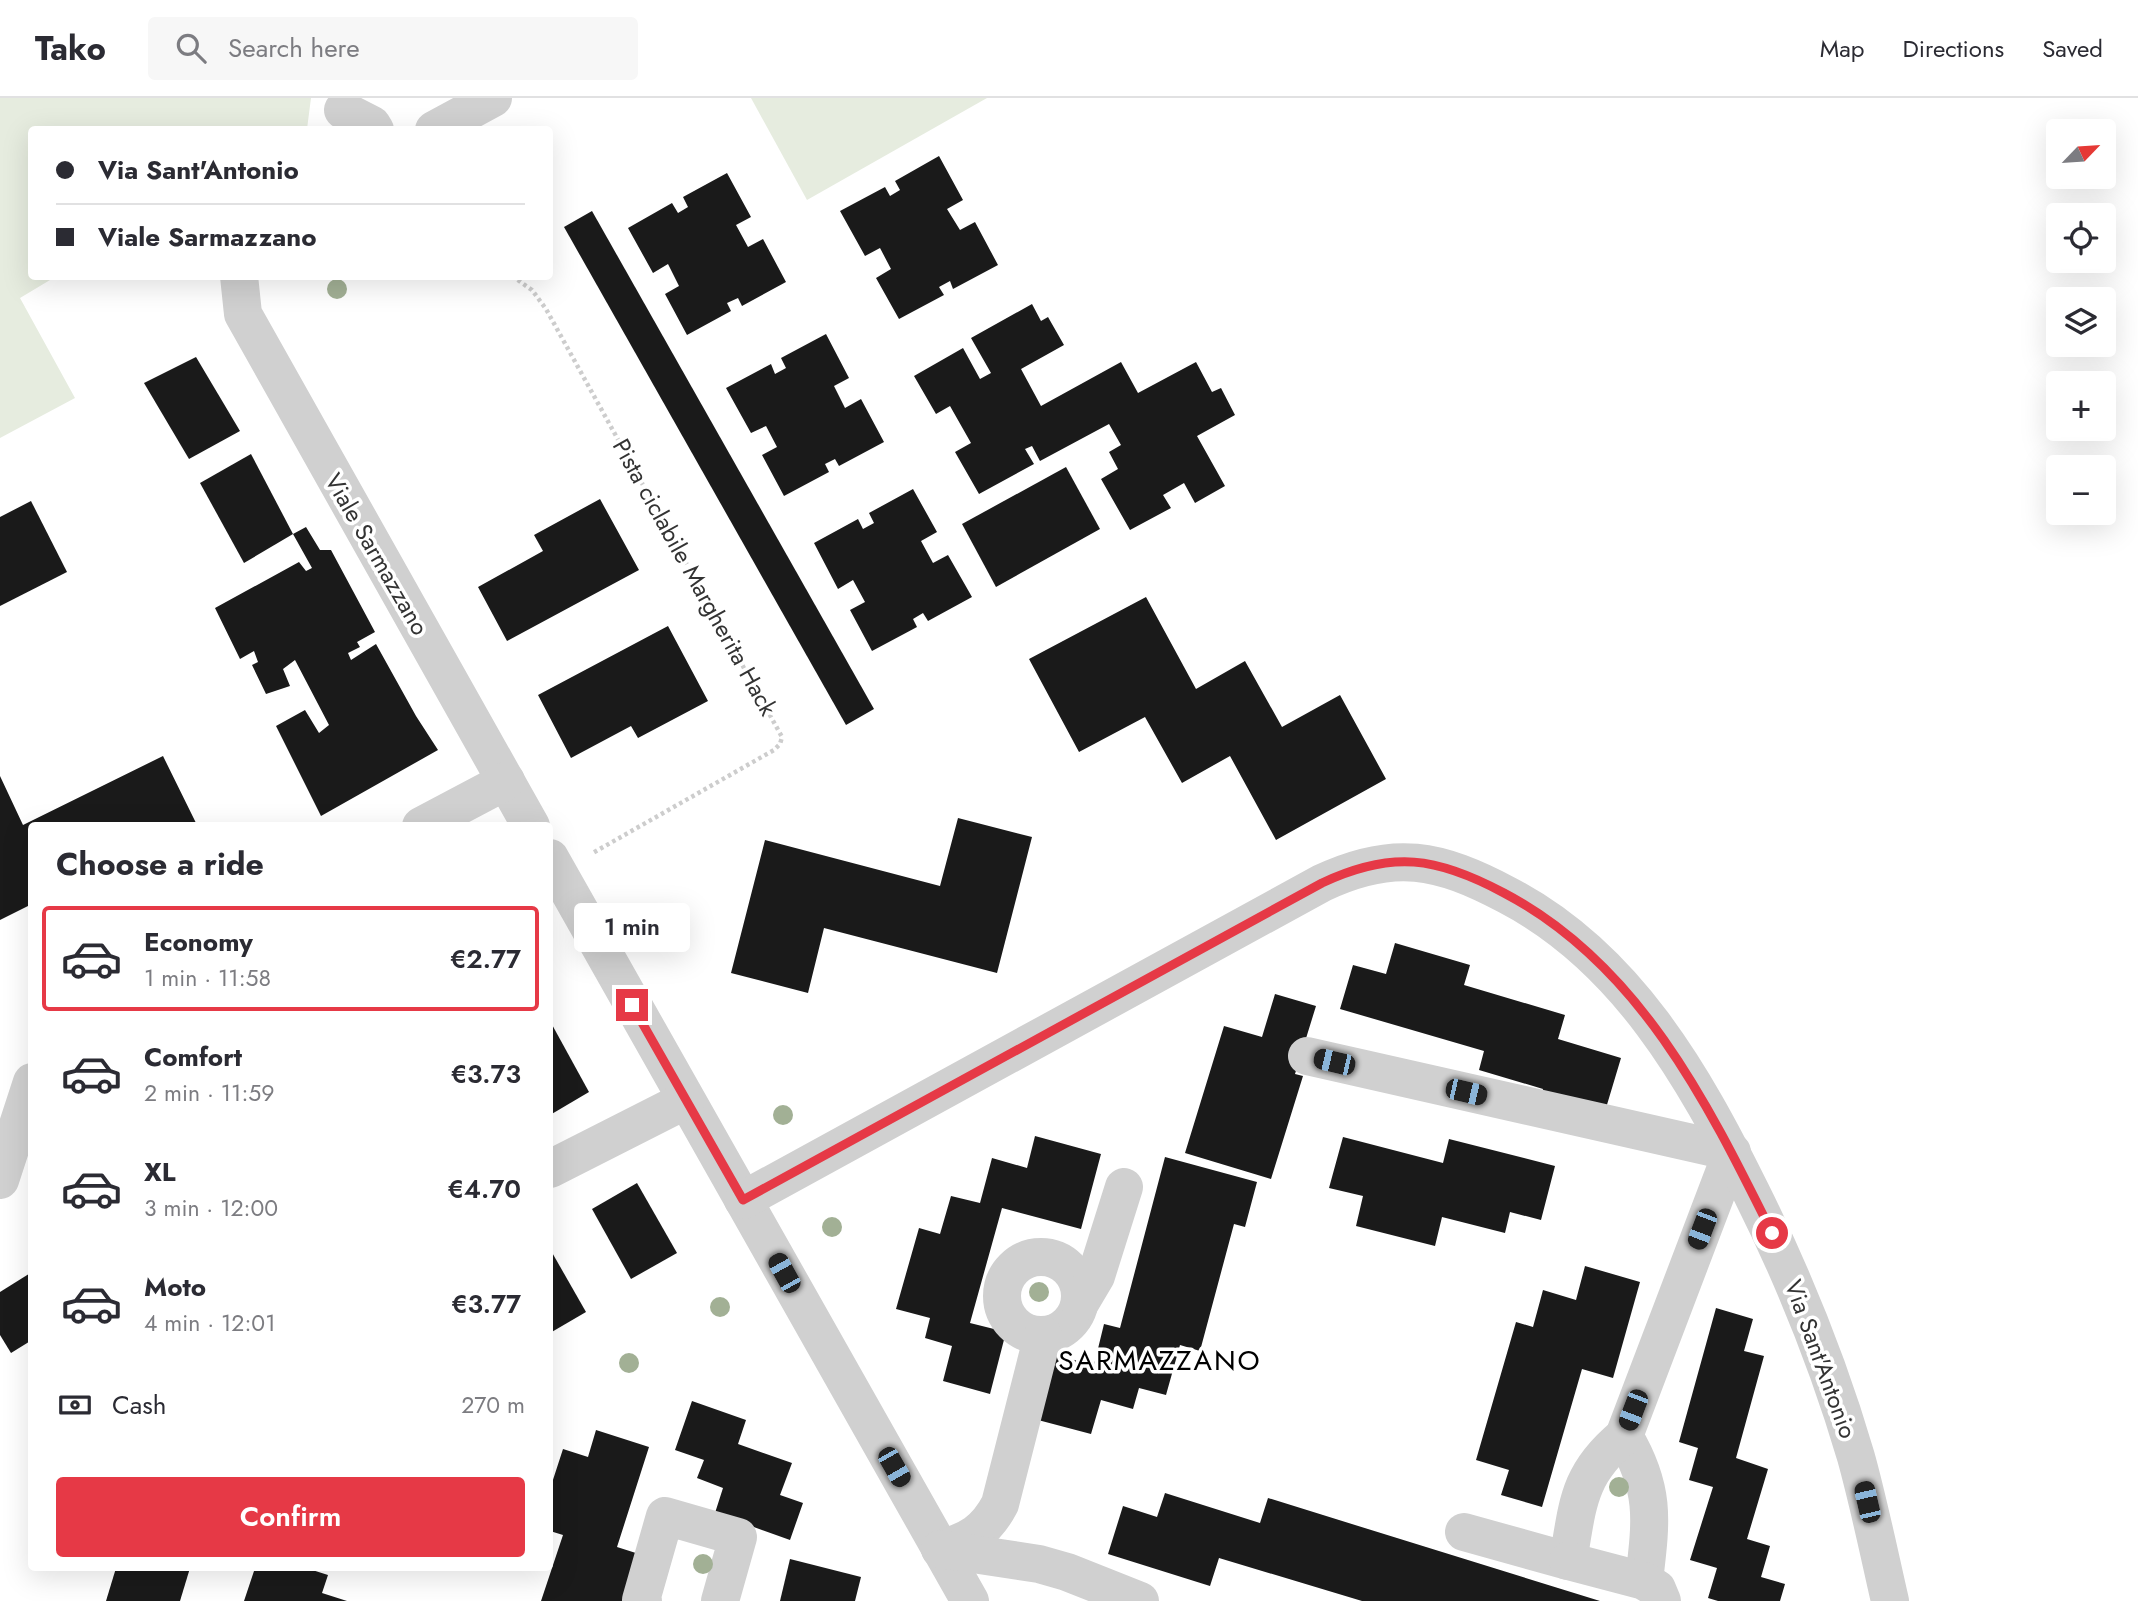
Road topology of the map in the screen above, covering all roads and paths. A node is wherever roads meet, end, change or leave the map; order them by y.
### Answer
1 (493, 98) edge
2 (341, 113) edge
3 (373, 126) edge
4 (441, 126) edge
5 (239, 280) edge
6 (518, 280) edge
7 (506, 781) junction
8 (429, 822) edge
9 (529, 822) edge
10 (567, 858) edge
11 (1307, 1056) dead end
12 (28, 1094) edge
13 (687, 1100) junction
14 (1732, 1152) junction
15 (553, 1167) edge
16 (2, 1169) edge
17 (1124, 1187) dead end
18 (743, 1200) junction
19 (1080, 1303) junction
20 (1043, 1335) junction
21 (1624, 1436) junction
22 (1464, 1532) dead end
23 (940, 1549) junction
24 (1568, 1561) junction
25 (1653, 1591) edge
26 (643, 1601) edge
27 (720, 1601) edge
28 (970, 1601) edge
29 (1140, 1601) edge
30 (1890, 1601) edge

1 - 4 street
2 - 3 street
5 - 7 street, Viale Sarmazzano
6 - 10 path, Pista ciclabile Margherita Hack
7 - 8 street
7 - 9 street, Viale Sarmazzano
10 - 13 street
11 - 14 street
12 - 16 street
13 - 15 street
13 - 18 street
14 - 18 street, Via Sant'Antonio
14 - 21 street
14 - 30 street, Via Sant'Antonio
17 - 19 street
18 - 23 street
19 - 20 street
19 - 20 street
20 - 23 street
21 - 24 street
21 - 25 street
22 - 24 street
23 - 28 street
23 - 29 street
24 - 25 street
26 - 27 street

